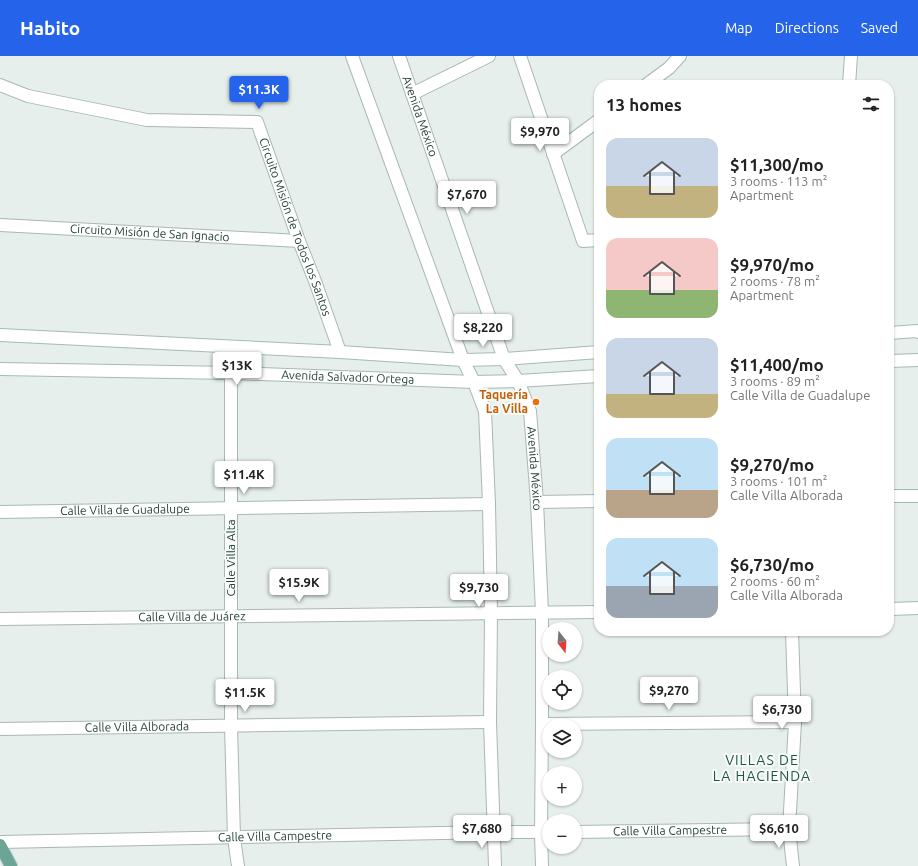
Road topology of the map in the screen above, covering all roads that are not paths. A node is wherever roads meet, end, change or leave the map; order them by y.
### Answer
1 (352, 56) edge
2 (399, 56) edge
3 (489, 56) edge
4 (520, 56) edge
5 (680, 56) edge
6 (851, 56) edge
7 (653, 80) edge
8 (849, 80) edge
9 (0, 85) edge
10 (412, 94) junction
11 (594, 124) edge
12 (553, 154) junction
13 (0, 225) edge
14 (594, 240) edge
15 (299, 241) junction
16 (918, 332) edge
17 (894, 333) edge
18 (0, 335) edge
19 (340, 352) junction
20 (594, 352) edge
21 (504, 359) junction
22 (463, 360) junction
23 (918, 360) edge
24 (894, 361) edge
25 (0, 369) edge
26 (231, 373) junction
27 (594, 376) edge
28 (518, 381) junction
29 (474, 382) junction
30 (894, 496) edge
31 (918, 496) edge
32 (594, 501) edge
33 (537, 502) junction
34 (489, 504) junction
35 (231, 508) junction
36 (0, 512) edge
37 (918, 608) edge
38 (894, 609) edge
39 (542, 612) junction
40 (594, 612) edge
41 (491, 613) junction
42 (231, 616) junction
43 (0, 619) edge
44 (792, 636) edge
45 (542, 718) edge
46 (490, 722) junction
47 (795, 722) junction
48 (582, 724) edge
49 (231, 725) junction
50 (0, 729) edge
51 (543, 758) edge
52 (544, 814) edge
53 (789, 830) junction
54 (493, 832) junction
55 (582, 832) edge
56 (542, 833) edge
57 (234, 838) junction
58 (0, 843) edge
59 (543, 854) edge
60 (11, 866) edge
61 (238, 866) edge
62 (495, 866) edge
63 (542, 866) edge
64 (793, 866) edge

1 - 22 street
2 - 10 street, Avenida México
3 - 10 street
4 - 12 street
5 - 7 street
6 - 8 street
9 - 15 street, Circuito Misión de Todos los Santos
10 - 21 street, Avenida México
11 - 12 street
12 - 14 street
13 - 15 street, Circuito Misión de San Ignacio
15 - 19 street, Circuito Misión de Todos los Santos
16 - 17 street
18 - 19 street, Avenida Salvador Ortega
19 - 22 street, Avenida Salvador Ortega
20 - 21 street, Avenida Salvador Ortega
21 - 22 street, Avenida Salvador Ortega
21 - 28 street, Avenida México
22 - 29 street
23 - 24 street
25 - 26 street, Avenida Salvador Ortega
26 - 29 street, Avenida Salvador Ortega
26 - 35 street, Calle Villa Alta
27 - 28 street, Avenida Salvador Ortega
28 - 29 street, Avenida Salvador Ortega
28 - 33 street, Avenida México
29 - 34 street
30 - 31 street
32 - 33 street
33 - 39 street, Avenida México
34 - 35 street, Calle Villa de Guadalupe
34 - 41 street
35 - 36 street, Calle Villa de Guadalupe
35 - 42 street, Calle Villa Alta
37 - 38 street
39 - 40 street, Calle Villa de Juárez
39 - 41 street, Calle Villa de Juárez
39 - 45 street, Avenida México
41 - 42 street, Calle Villa de Juárez
41 - 46 street
42 - 43 street, Calle Villa de Juárez
42 - 49 street, Calle Villa Alta
44 - 47 street
46 - 49 street, Calle Villa Alborada
46 - 54 street
47 - 48 street
47 - 53 street
49 - 50 street, Calle Villa Alborada
49 - 57 street, Calle Villa Alta
51 - 52 street, Avenida México
53 - 55 street, Calle Villa Campestre
53 - 64 street
54 - 56 street, Calle Villa Campestre
54 - 57 street, Calle Villa Campestre
54 - 62 street
57 - 58 street, Calle Villa Campestre
57 - 61 street, Calle Villa Alta
58 - 60 main road
59 - 63 street, Avenida México

